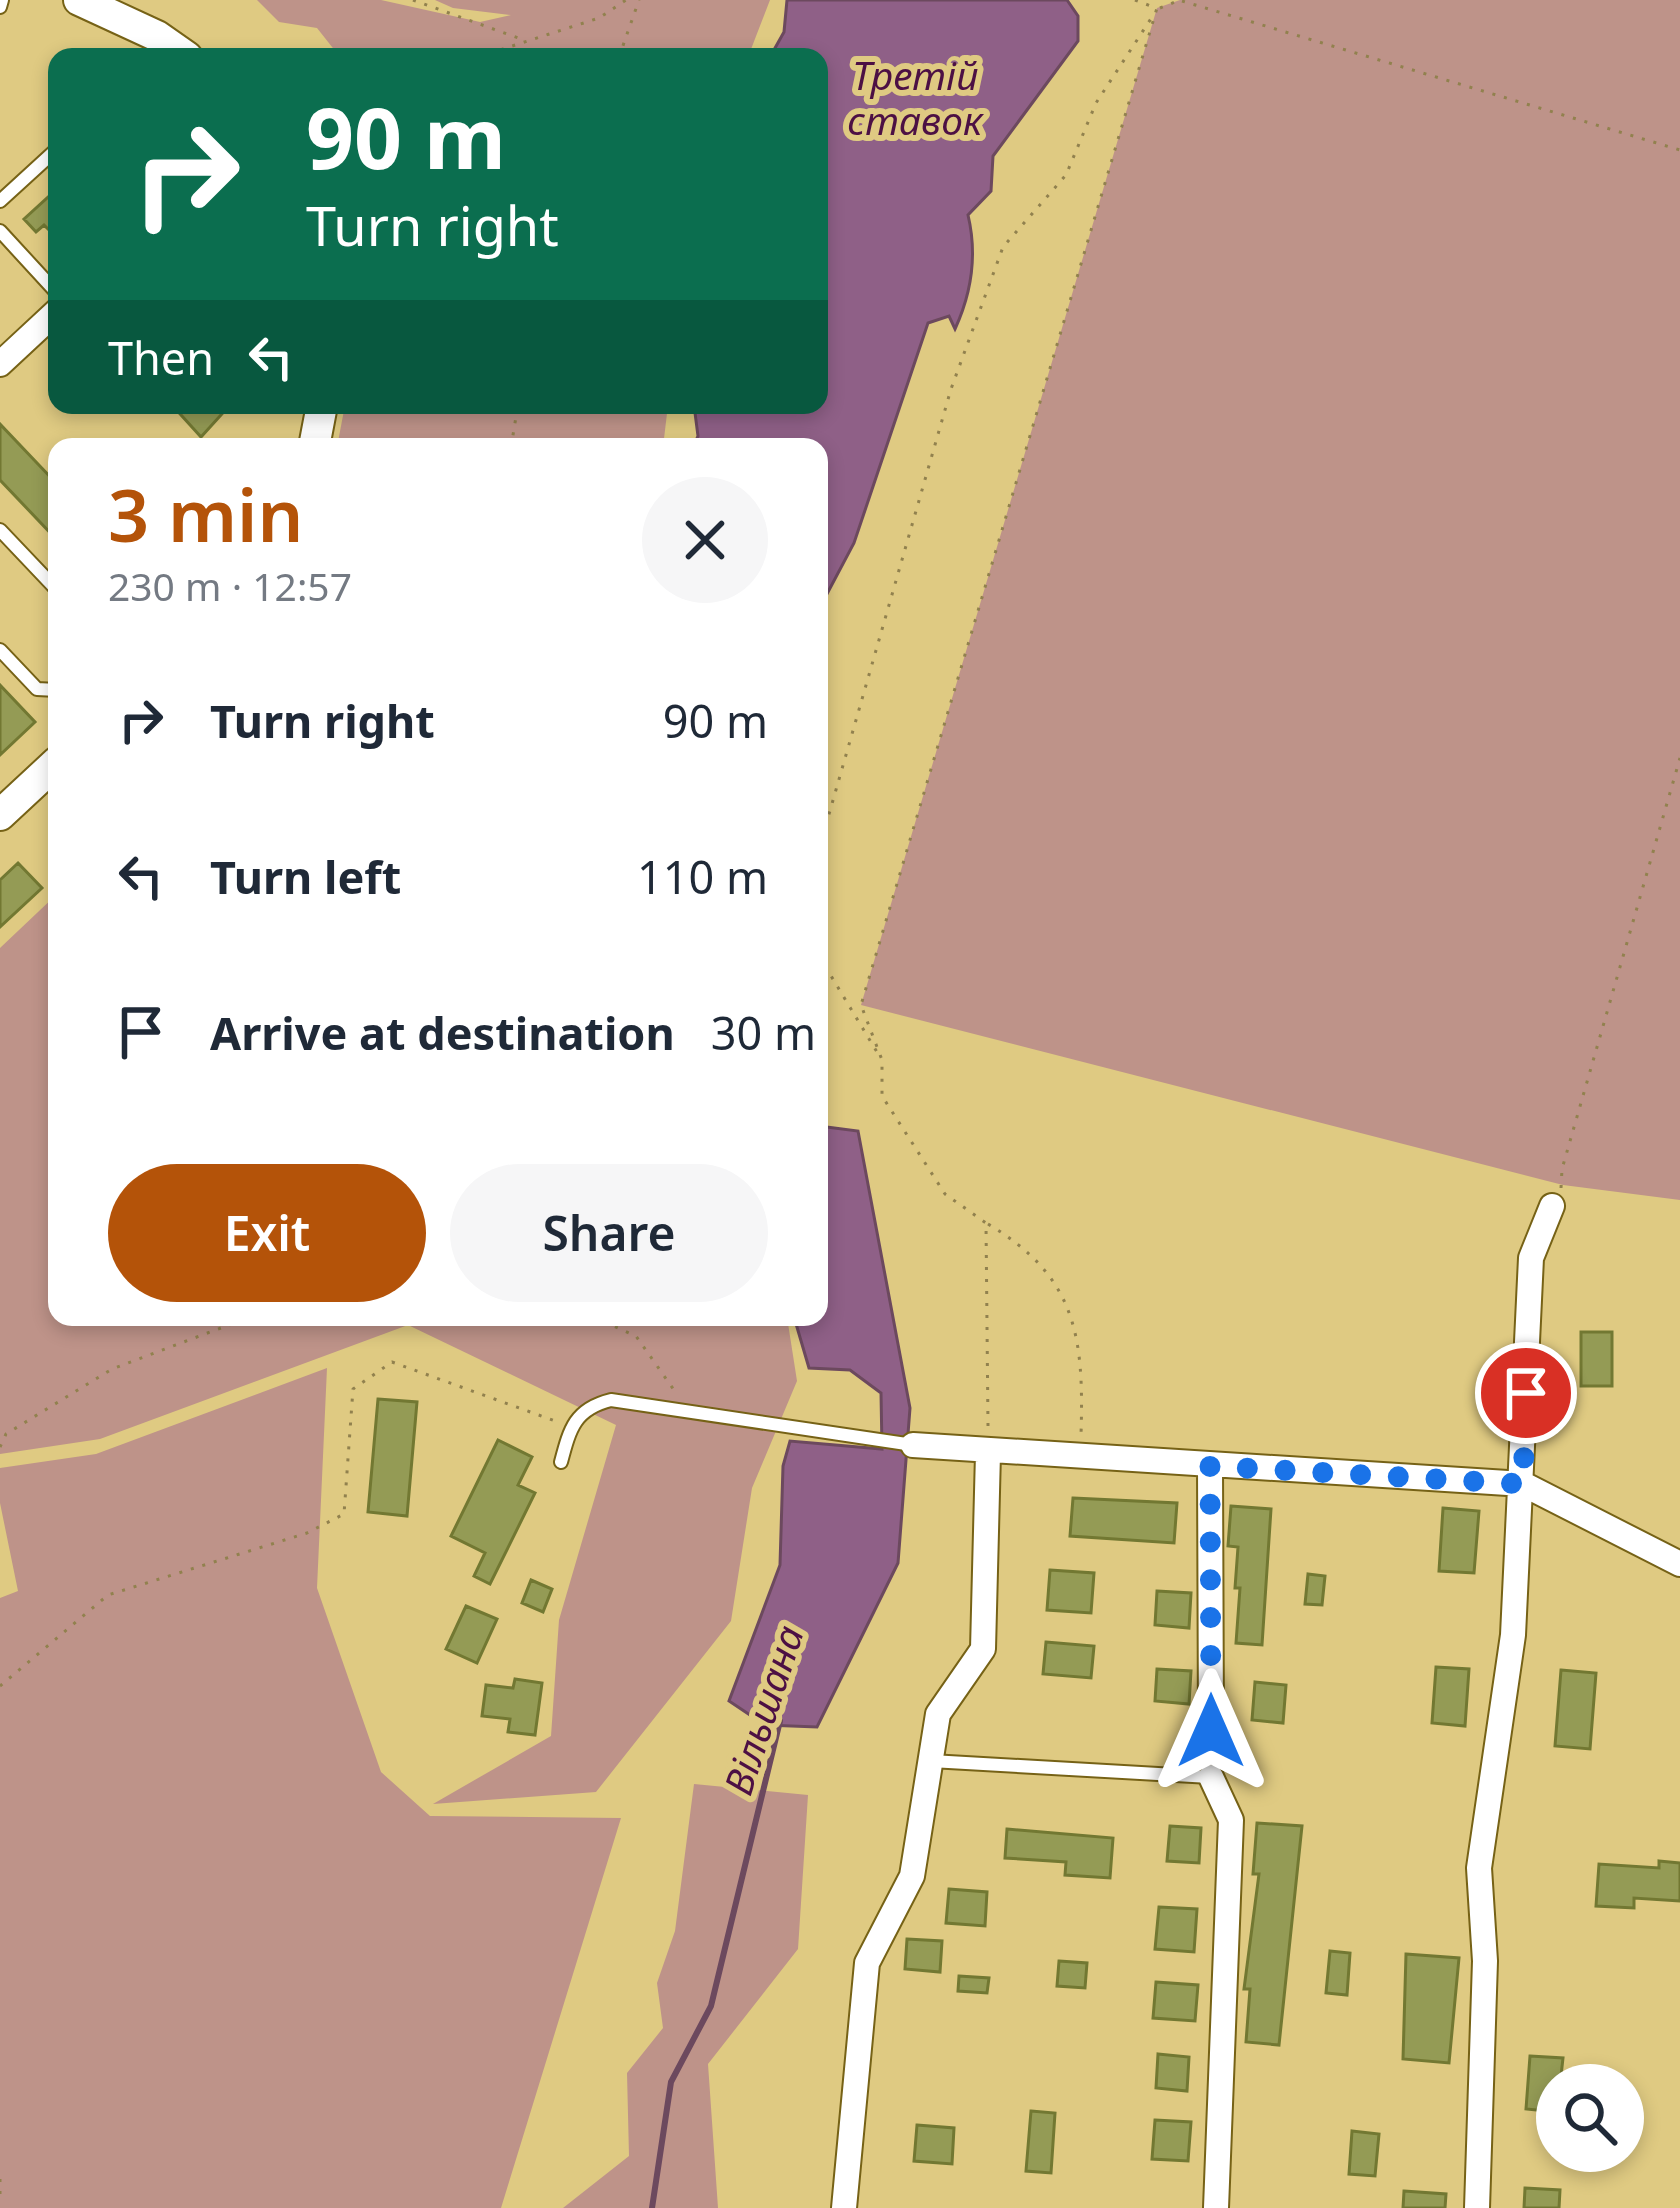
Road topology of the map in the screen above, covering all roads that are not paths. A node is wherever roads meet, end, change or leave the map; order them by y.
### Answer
1 (79, 0) edge
2 (174, 48) edge
3 (48, 156) edge
4 (0, 201) edge
5 (0, 231) edge
6 (48, 283) edge
7 (48, 319) edge
8 (0, 364) edge
9 (0, 530) edge
10 (48, 581) edge
11 (0, 650) edge
12 (48, 690) edge
13 (48, 770) edge
14 (0, 815) edge
15 (1557, 1195) road end
16 (913, 1445) joint
17 (988, 1454) junction
18 (561, 1462) dead end
19 (1210, 1466) junction
20 (1523, 1484) junction
21 (1680, 1564) edge
22 (1211, 1731) dead end
23 (930, 1761) junction
24 (1211, 1778) joint
25 (844, 2208) edge
26 (1216, 2208) edge
27 (1477, 2208) edge

1 - 2 street
3 - 4 lane
5 - 6 lane
7 - 8 street
9 - 10 lane
11 - 12 lane
13 - 14 street
15 - 20 street
16 - 17 street
16 - 18 lane
17 - 19 street
17 - 23 street
19 - 20 street
19 - 22 street
20 - 21 street
20 - 27 street
23 - 24 lane
23 - 25 street
24 - 26 street

